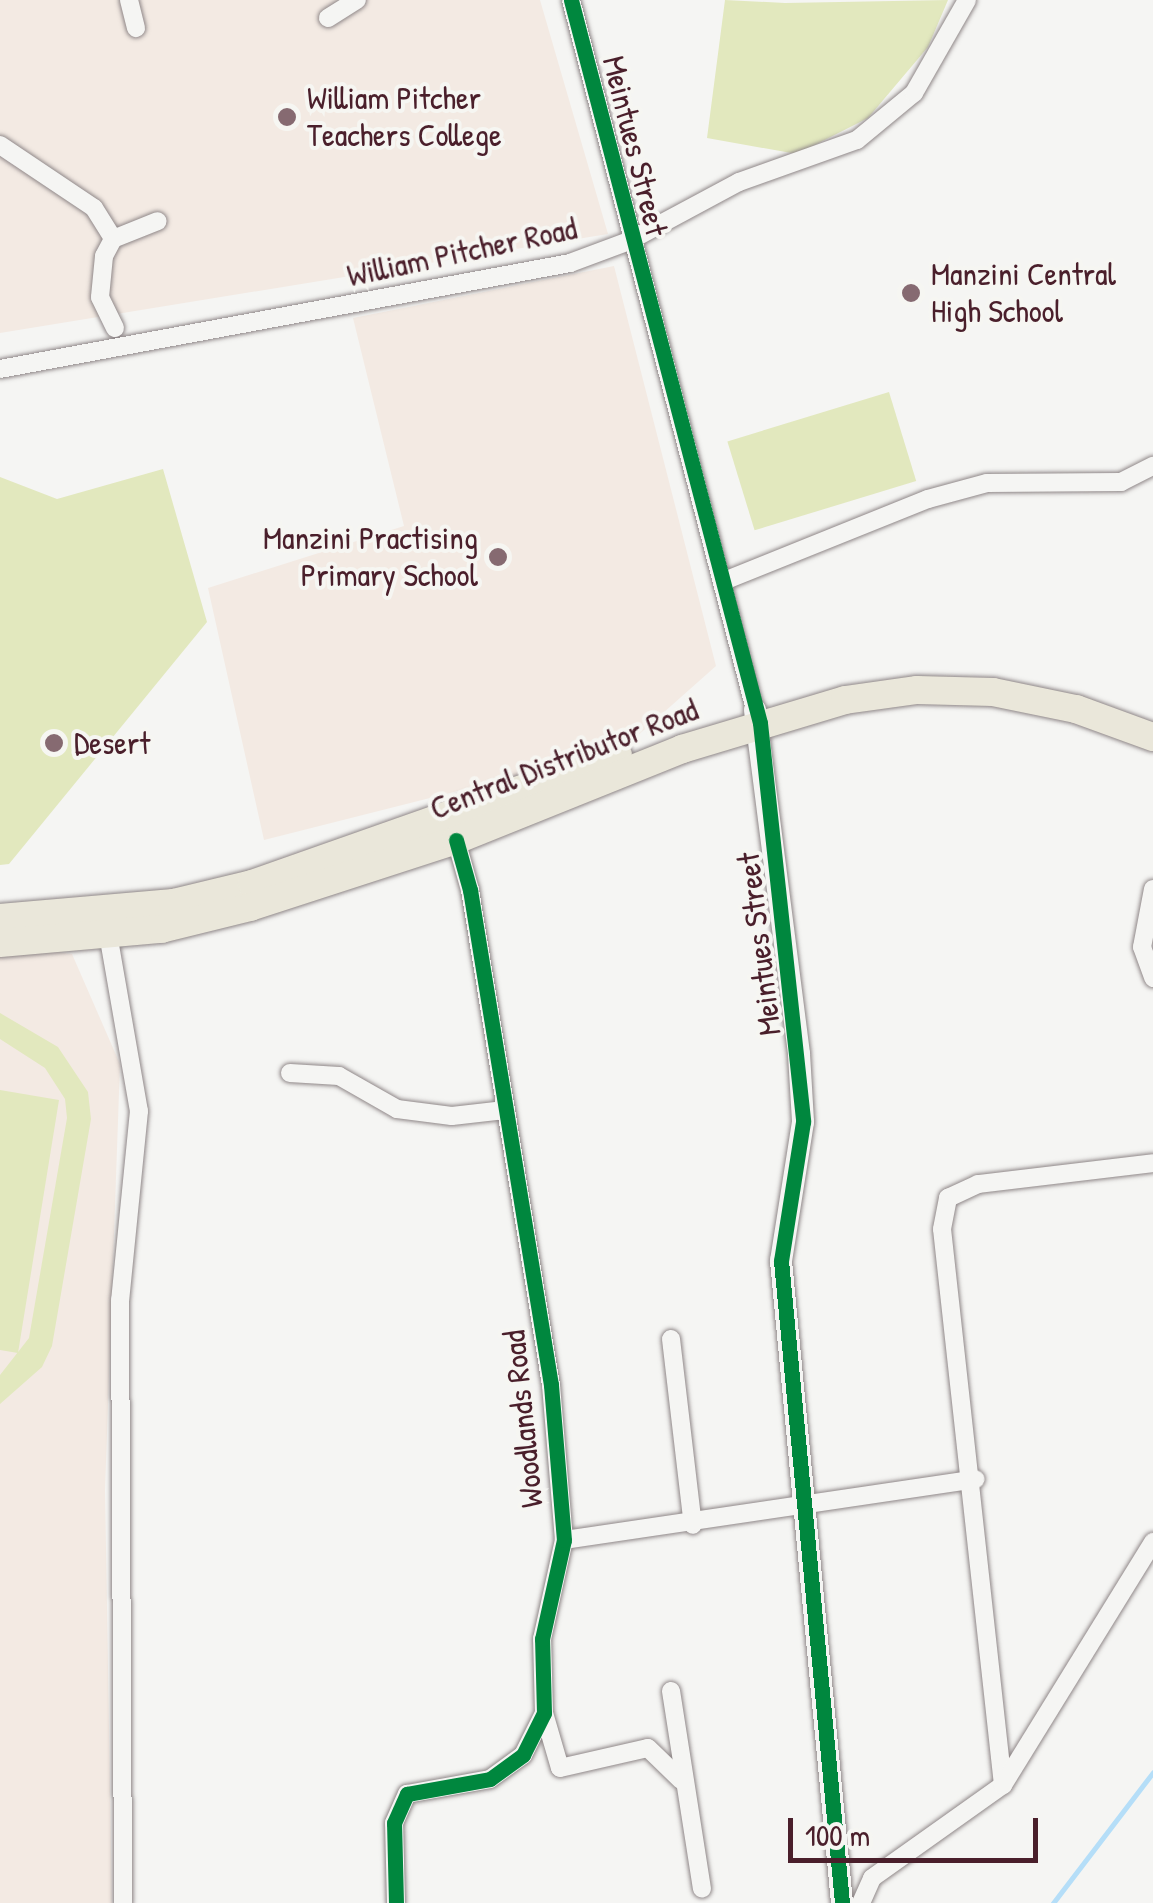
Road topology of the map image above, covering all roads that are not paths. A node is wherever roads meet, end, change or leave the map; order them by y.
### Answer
1 (129, 0) edge
2 (357, 0) edge
3 (570, 0) edge
4 (967, 0) edge
5 (328, 18) dead end
6 (136, 28) dead end
7 (0, 145) edge
8 (158, 220) dead end
9 (113, 239) junction
10 (629, 241) junction
11 (115, 328) dead end
12 (0, 369) edge
13 (1153, 466) edge
14 (724, 581) junction
15 (758, 716) junction
16 (1153, 716) edge
17 (1153, 737) edge
18 (456, 840) junction
19 (1153, 889) edge
20 (0, 918) edge
21 (108, 923) junction
22 (0, 943) edge
23 (1153, 978) edge
24 (290, 1073) dead end
25 (506, 1110) junction
26 (1153, 1163) edge
27 (671, 1340) dead end
28 (975, 1479) junction
29 (800, 1509) junction
30 (693, 1525) junction
31 (564, 1540) junction
32 (1153, 1542) edge
33 (671, 1691) dead end
34 (544, 1713) junction
35 (682, 1780) junction
36 (1004, 1785) junction
37 (702, 1889) dead end
38 (123, 1903) edge
39 (396, 1903) edge
40 (842, 1903) edge
41 (860, 1903) edge

1 - 6 street
2 - 5 street
3 - 10 street, Meintues Street
4 - 10 street, William Pitcher Road
7 - 9 street
8 - 9 street
9 - 11 street
10 - 12 street, William Pitcher Road
10 - 14 street, Meintues Street
13 - 14 street
14 - 15 street, Meintues Street
15 - 16 highway, Central Distributor Road
15 - 17 highway, Central Distributor Road
15 - 18 highway, Central Distributor Road
15 - 21 highway, Central Distributor Road
15 - 29 street, Meintues Street
18 - 21 highway, Central Distributor Road
18 - 25 street, Woodlands Road
19 - 23 street
20 - 21 highway, Central Distributor Road
21 - 22 highway, Central Distributor Road
21 - 38 street
24 - 25 street
25 - 31 street, Woodlands Road
26 - 28 street
27 - 30 street
28 - 29 street
28 - 36 street
29 - 30 street
29 - 40 street, Meintues Street
30 - 31 street
31 - 34 street, Woodlands Road
32 - 36 street
33 - 35 street
34 - 35 street, Woodlands Road
34 - 39 street
35 - 37 street
36 - 41 street

